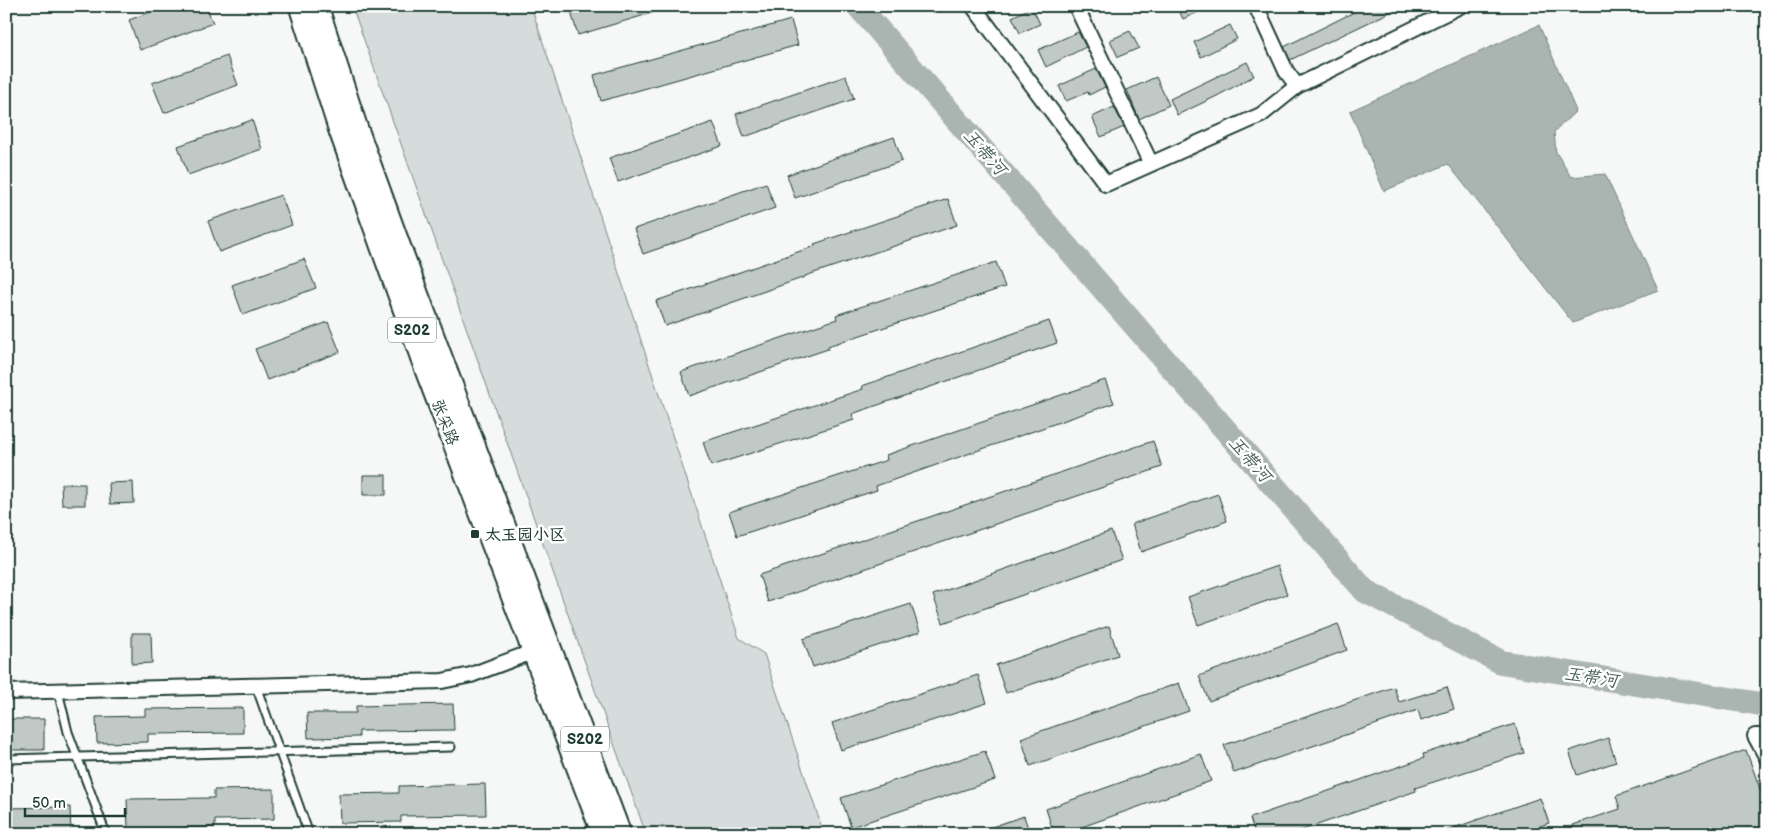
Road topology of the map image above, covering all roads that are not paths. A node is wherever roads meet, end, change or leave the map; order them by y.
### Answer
1 (300, 6) edge
2 (318, 6) edge
3 (973, 6) edge
4 (1076, 6) edge
5 (1256, 6) edge
6 (1460, 6) edge
7 (1297, 86) junction
8 (1151, 164) junction
9 (541, 648) junction
10 (256, 686) junction
11 (58, 691) junction
12 (6, 692) edge
13 (1767, 736) edge
14 (451, 747) dead end
15 (280, 752) junction
16 (78, 758) junction
17 (1767, 758) edge
18 (6, 759) edge
19 (106, 834) edge
20 (309, 834) edge
21 (603, 834) edge
22 (620, 834) edge

1 - 9 main road, 张采路 / S202
2 - 9 main road, 张采路 / S202
3 - 8 street
4 - 8 street
5 - 7 street
6 - 7 street
7 - 8 street
9 - 10 street
9 - 21 main road, 张采路 / S202
9 - 22 main road, 张采路 / S202
10 - 11 street
10 - 15 lane
11 - 12 street
11 - 16 lane
13 - 17 street
14 - 15 lane
15 - 16 lane
15 - 20 lane
16 - 18 lane
16 - 19 lane

